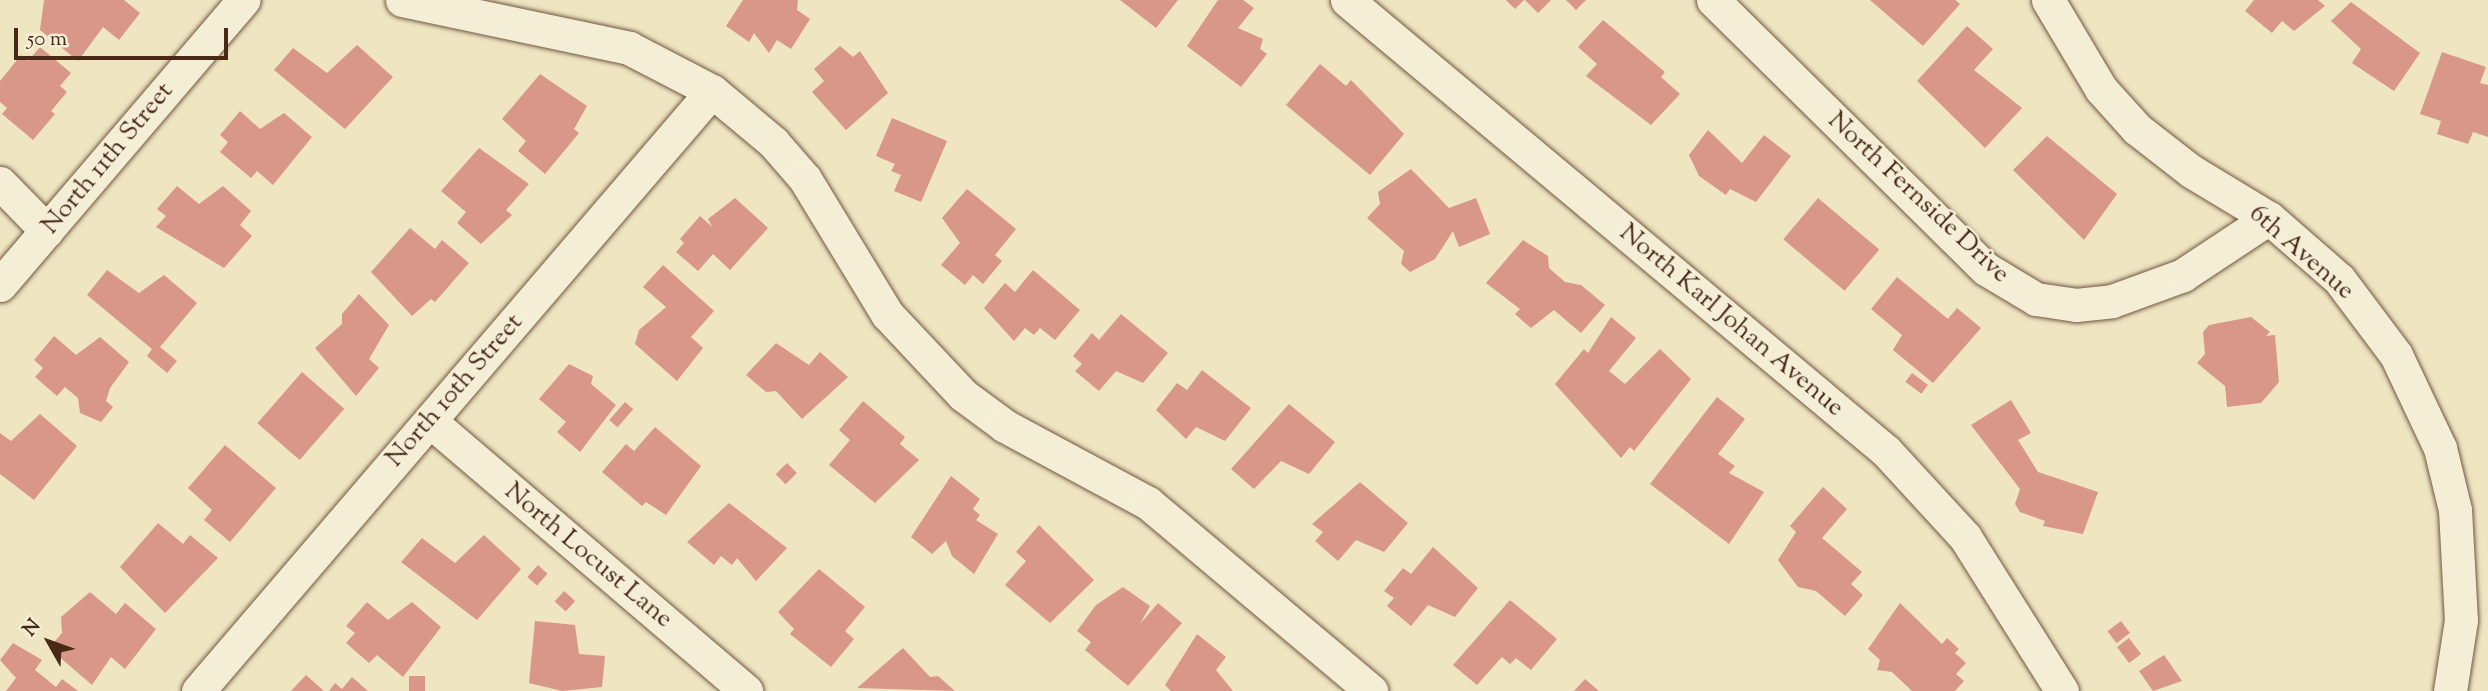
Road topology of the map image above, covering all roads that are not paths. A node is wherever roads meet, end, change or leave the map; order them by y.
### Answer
1 (243, 0) edge
2 (402, 0) edge
3 (1347, 0) edge
4 (1713, 0) edge
5 (2048, 0) edge
6 (450, 6) edge
7 (712, 91) junction
8 (0, 183) edge
9 (2269, 218) junction
10 (47, 231) junction
11 (0, 285) edge
12 (430, 421) junction
13 (732, 687) edge
14 (198, 691) edge
15 (1371, 691) edge
16 (2062, 691) edge
17 (2450, 691) edge

1 - 10 street, North 11th Street
2 - 6 street
3 - 16 street, North Karl Johan Avenue
4 - 9 street, North Fernside Drive
5 - 9 street, 6th Avenue
6 - 7 street
7 - 12 street, North 10th Street
7 - 15 street
8 - 10 street
9 - 17 street, 6th Avenue
10 - 11 street, North 11th Street
12 - 13 street, North Locust Lane
12 - 14 street, North 10th Street

